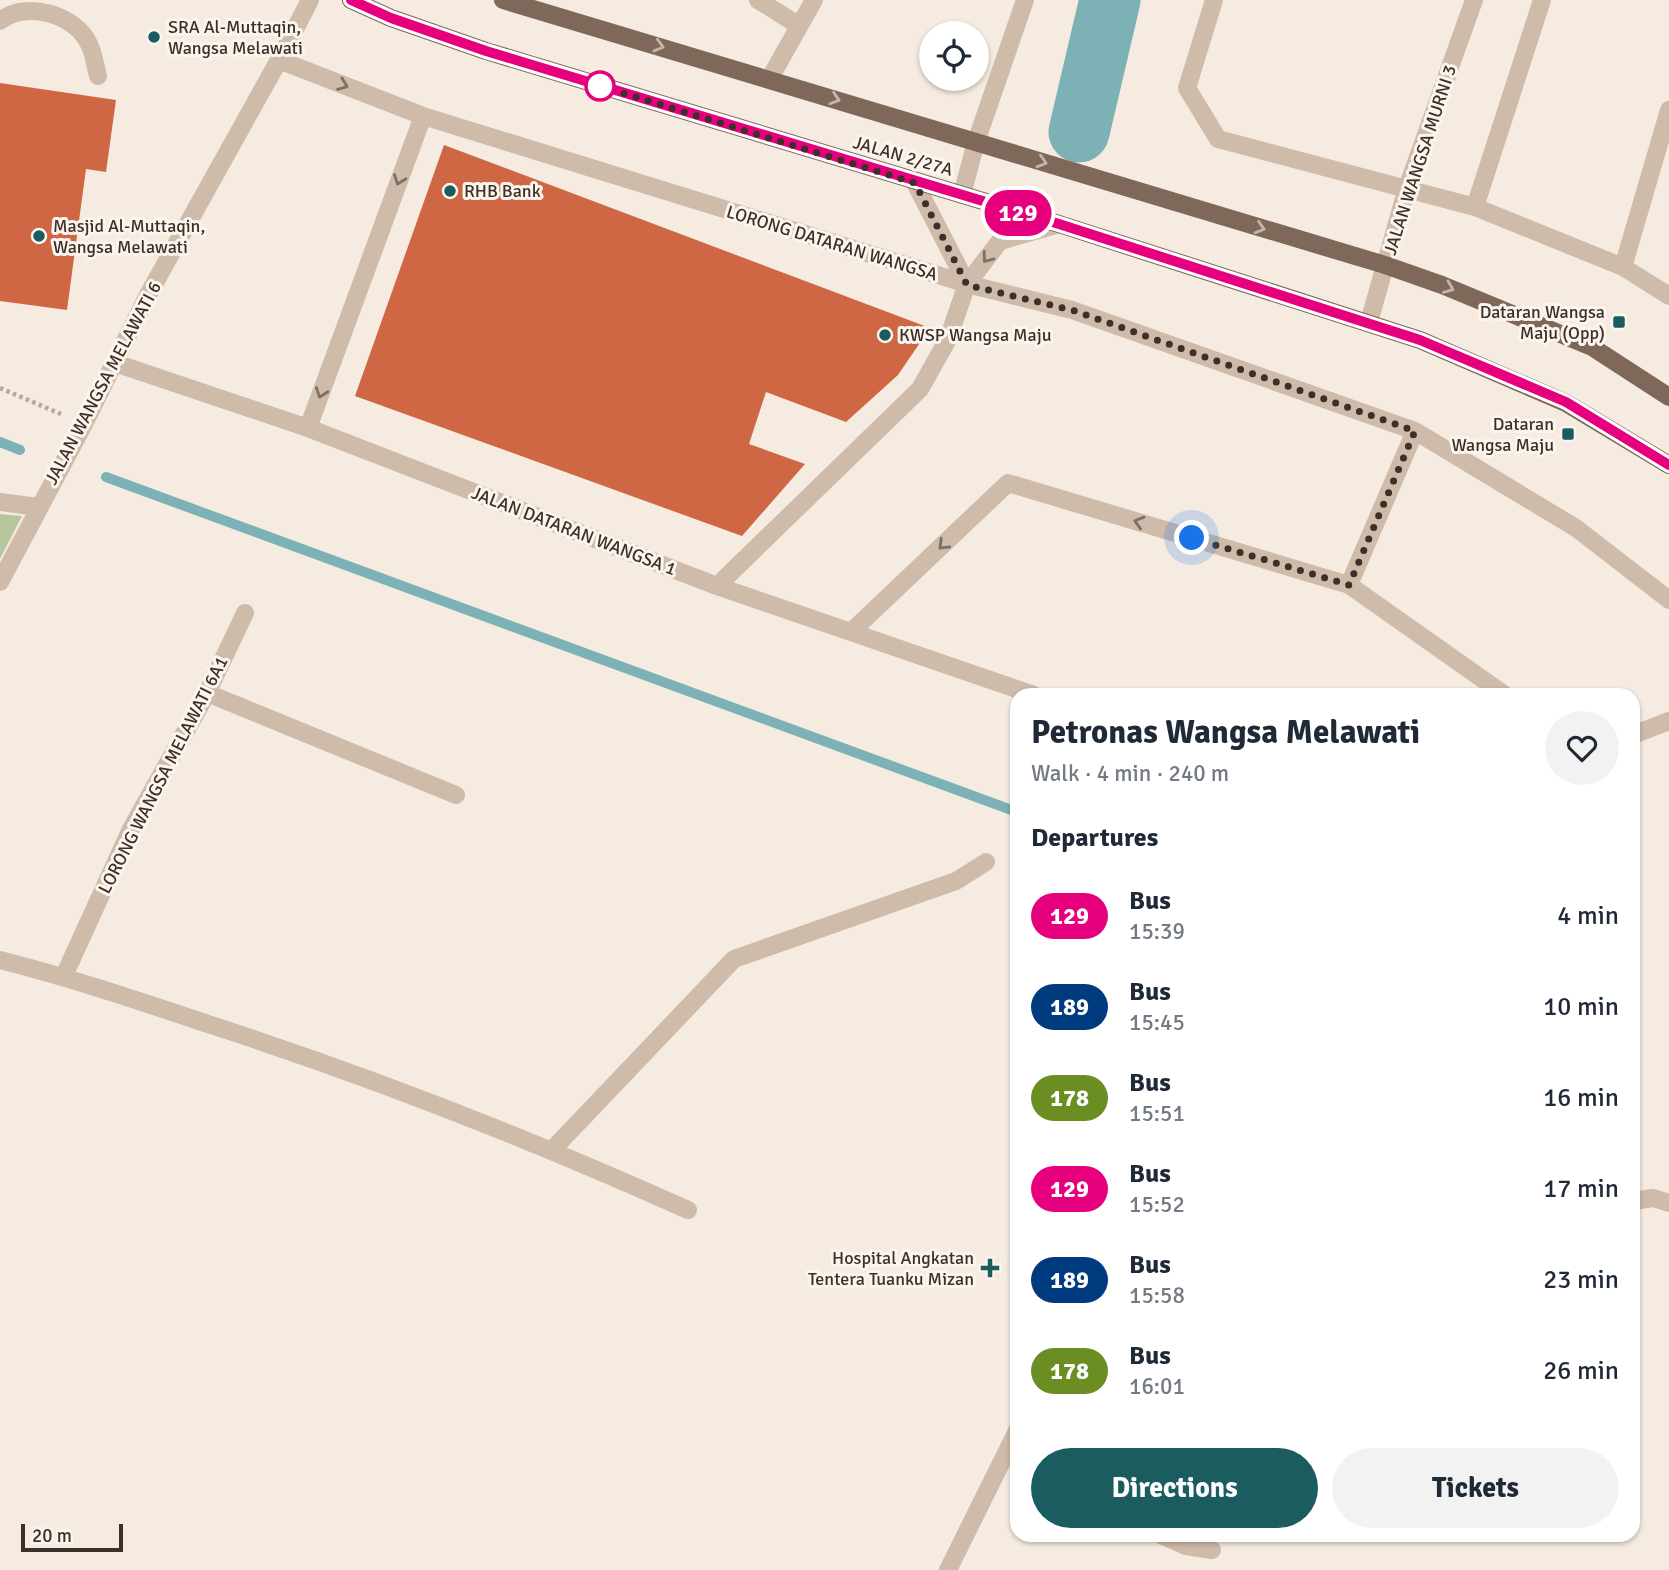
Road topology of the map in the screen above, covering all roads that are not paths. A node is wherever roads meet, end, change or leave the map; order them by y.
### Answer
1 (310, 0) edge
2 (351, 0) edge
3 (503, 0) edge
4 (758, 0) edge
5 (814, 0) edge
6 (1025, 0) edge
7 (1214, 0) edge
8 (1474, 0) edge
9 (1542, 0) edge
10 (0, 21) edge
11 (798, 25) junction
12 (279, 60) junction
13 (98, 76) dead end
14 (770, 78) junction
15 (1669, 110) edge
16 (423, 116) junction
17 (976, 142) junction
18 (915, 183) junction
19 (1407, 188) junction
20 (962, 195) junction
21 (1475, 207) junction
22 (1059, 224) junction
23 (1385, 265) junction
24 (1623, 267) junction
25 (967, 285) junction
26 (1669, 296) edge
27 (1369, 322) junction
28 (115, 363) junction
29 (1669, 397) edge
30 (308, 428) junction
31 (1415, 431) junction
32 (1669, 465) edge
33 (0, 502) edge
34 (38, 507) junction
35 (0, 582) edge
36 (1349, 585) junction
37 (717, 586) junction
38 (1669, 600) edge
39 (245, 613) dead end
40 (852, 631) junction
41 (1014, 688) edge
42 (1495, 688) edge
43 (207, 693) junction
44 (1669, 720) edge
45 (1640, 732) edge
46 (457, 795) dead end
47 (986, 862) dead end
48 (0, 960) edge
49 (64, 976) junction
50 (553, 1149) junction
51 (1640, 1200) edge
52 (1669, 1203) edge
53 (688, 1210) dead end
54 (1010, 1456) edge
55 (1177, 1542) edge
56 (1212, 1550) dead end
57 (948, 1570) edge

1 - 12 street, JALAN WANGSA MELAWATI 6
2 - 18 main road, JALAN 2/27A
3 -> 14 main road, JALAN 2/27A
4 - 11 street
5 - 11 street
6 - 17 street
7 - 19 street
8 - 19 street, JALAN WANGSA MURNI 3
9 - 21 street
10 - 13 street
11 - 14 street
12 -> 16 street, LORONG DATARAN WANGSA
12 - 28 street, JALAN WANGSA MELAWATI 6
14 -> 17 main road, JALAN 2/27A
15 - 24 street
16 - 25 street, LORONG DATARAN WANGSA
16 -> 30 street
17 - 20 street
17 -> 23 main road, JALAN 2/27A
18 - 20 main road, JALAN 2/27A
18 - 25 street
19 - 21 street
19 - 23 street, JALAN WANGSA MURNI 3
20 - 22 main road, JALAN 2/27A
21 - 24 street
22 -> 25 street
22 - 27 main road, JALAN 2/27A
23 - 27 street, JALAN WANGSA MURNI 3
23 -> 29 main road, JALAN 2/27A
24 - 26 street
25 - 31 street, LORONG DATARAN WANGSA
25 - 37 street
27 - 32 main road, JALAN 2/27A
28 - 30 street, JALAN DATARAN WANGSA 1
28 - 34 street, JALAN WANGSA MELAWATI 6
30 - 37 street, JALAN DATARAN WANGSA 1
31 - 36 street
31 - 38 street, LORONG DATARAN WANGSA
33 - 34 street
34 - 35 street, JALAN WANGSA MELAWATI 6
36 -> 40 street
36 - 42 street
37 - 40 street, JALAN DATARAN WANGSA 1
39 - 43 street, LORONG WANGSA MELAWATI 6A1
40 - 41 street, JALAN DATARAN WANGSA 1
43 - 46 street
43 - 49 street, LORONG WANGSA MELAWATI 6A1
44 - 45 street
47 - 50 street
48 - 49 street
49 - 50 street
50 - 53 street
51 - 52 street
54 - 57 street
55 - 56 street

